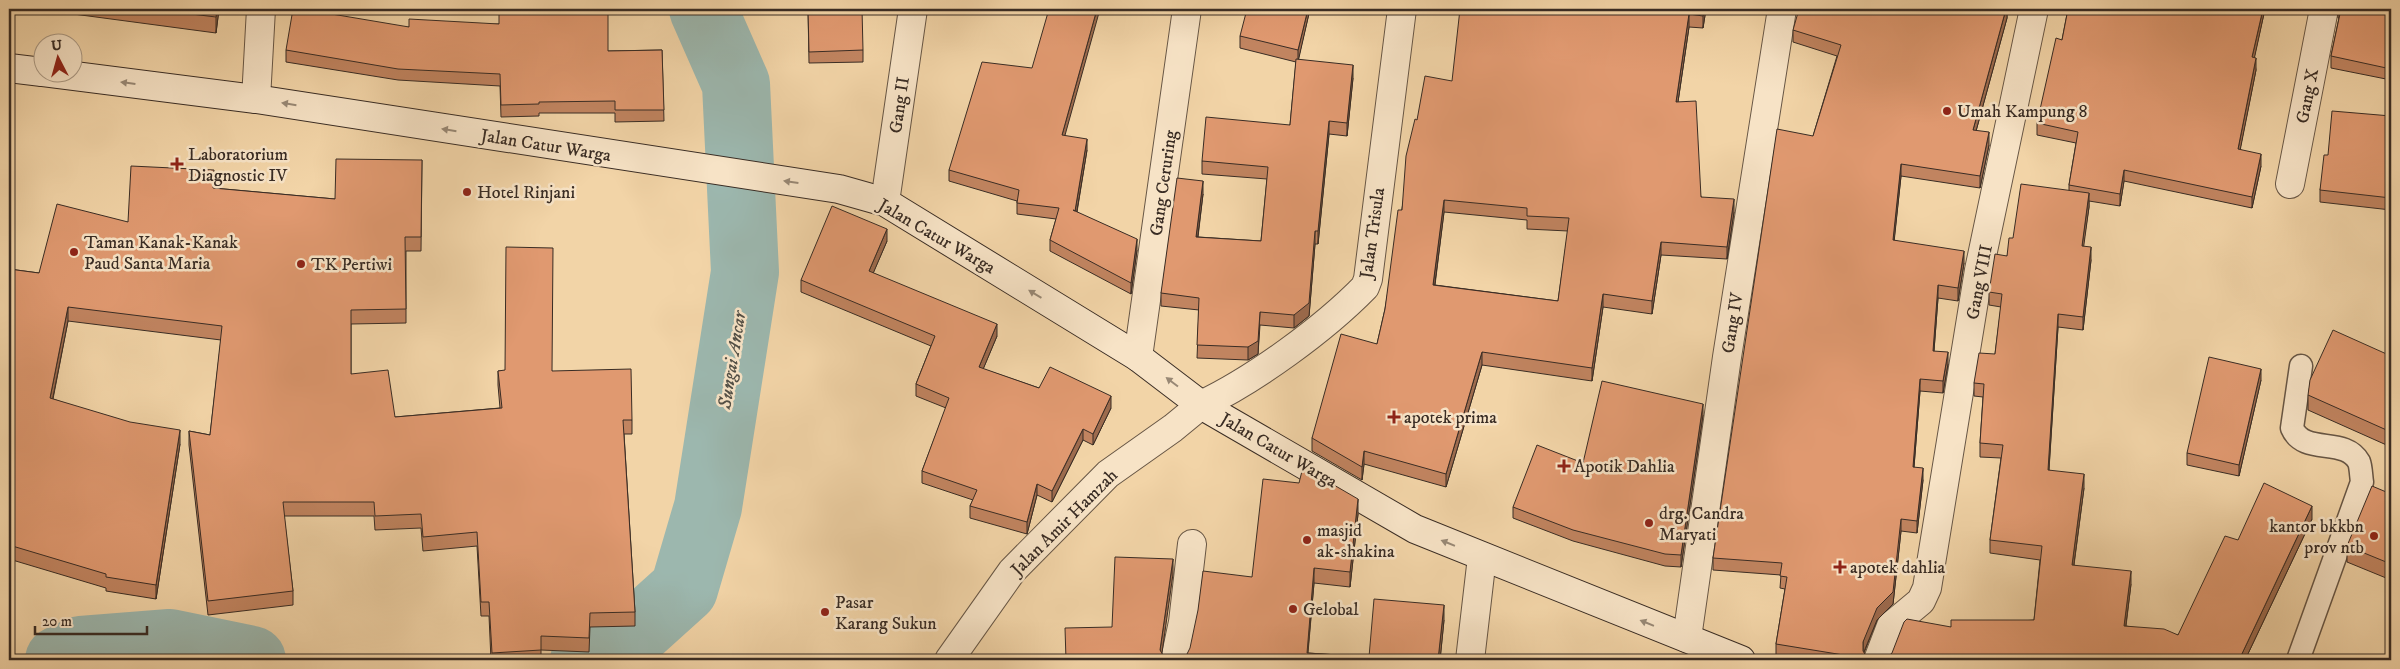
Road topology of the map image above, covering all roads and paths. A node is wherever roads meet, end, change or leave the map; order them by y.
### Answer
1 (261, 9) edge
2 (914, 9) edge
3 (1187, 9) edge
4 (1402, 9) edge
5 (1782, 9) edge
6 (2034, 9) edge
7 (2324, 9) edge
8 (9, 68) edge
9 (32, 71) edge
10 (82, 77) edge
11 (256, 99) junction
12 (2290, 184) dead end
13 (885, 202) junction
14 (1138, 357) junction
15 (2301, 366) dead end
16 (1201, 405) junction
17 (1192, 544) dead end
18 (1482, 556) junction
19 (1687, 638) junction
20 (949, 660) edge
21 (1175, 660) edge
22 (1470, 660) edge
23 (1741, 660) edge
24 (1878, 660) edge
25 (2298, 660) edge

1 - 11 street
2 - 13 street, Gang II
3 - 14 street, Gang Ceruring
4 - 16 street, Jalan Trisula
5 - 19 street, Gang IV
6 - 24 street, Gang VIII
7 - 12 street, Gang X
8 - 9 street, Jalan Catur Warga
11 -> 10 street, Jalan Catur Warga
13 -> 11 street, Jalan Catur Warga
14 -> 13 street, Jalan Catur Warga
16 -> 14 street, Jalan Catur Warga
15 - 25 lane
18 -> 16 street, Jalan Catur Warga
16 - 20 street, Jalan Amir Hamzah
17 - 21 street
19 -> 18 street, Jalan Catur Warga
18 - 22 street
19 - 23 street, Jalan Catur Warga

